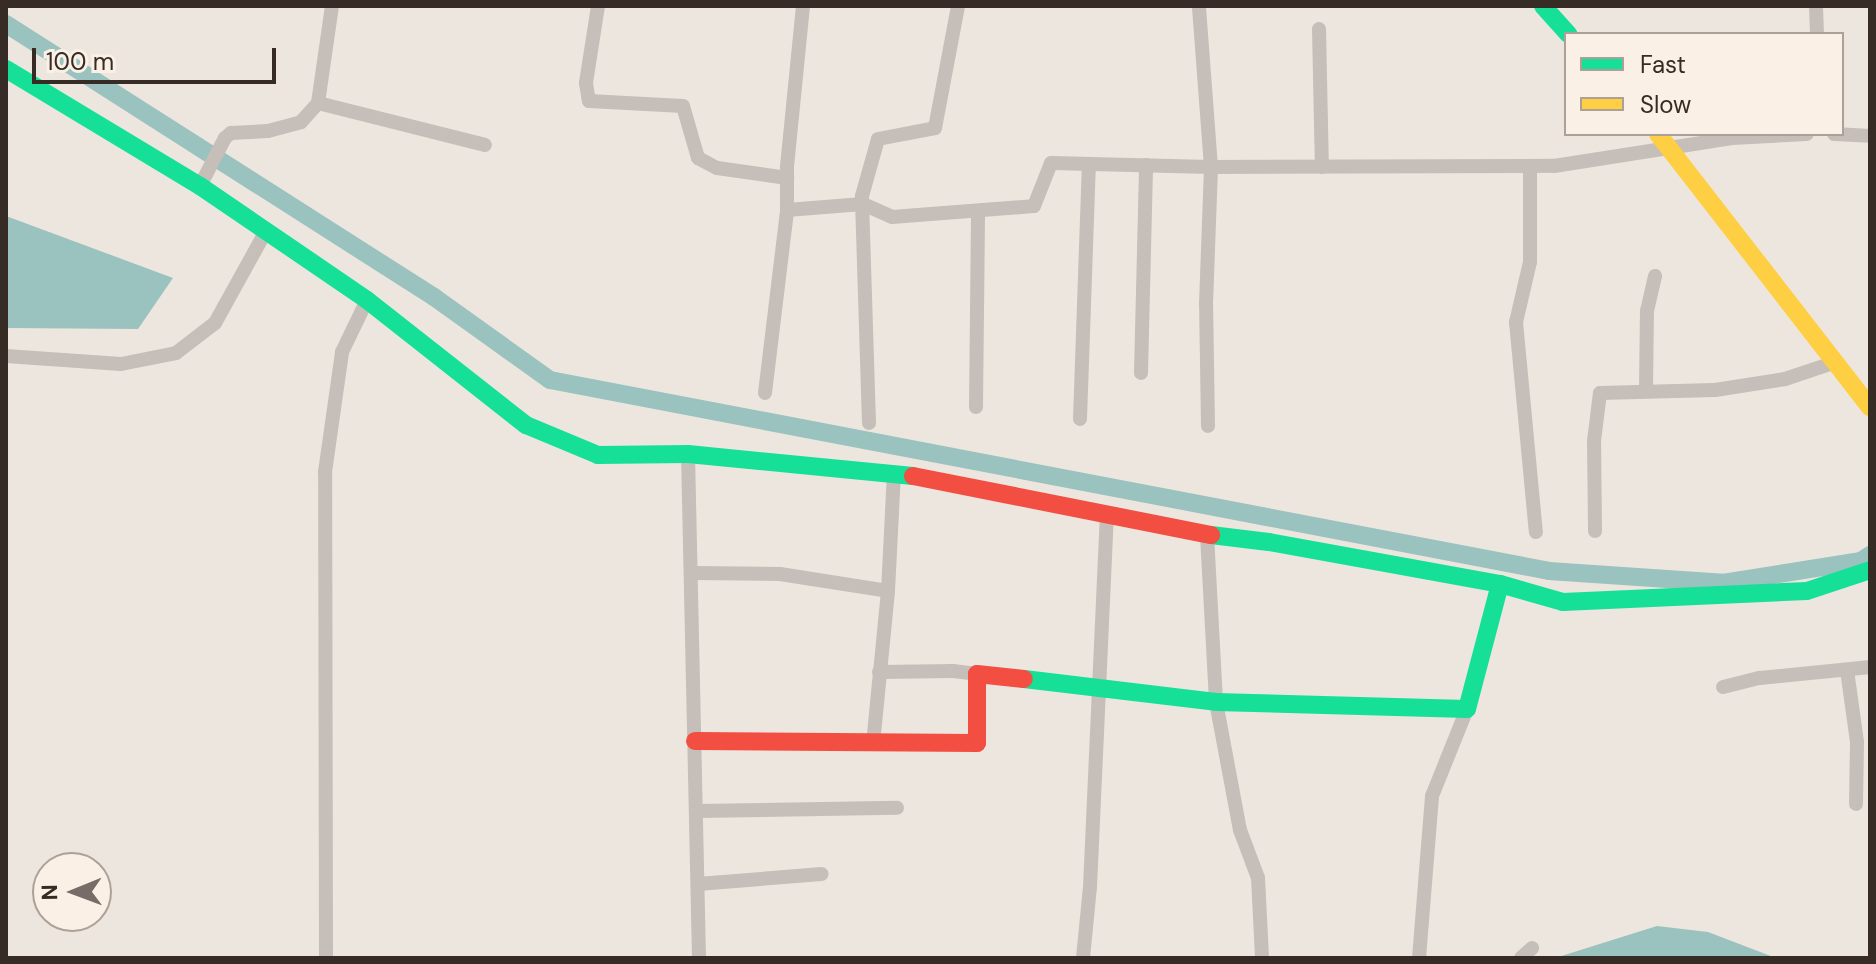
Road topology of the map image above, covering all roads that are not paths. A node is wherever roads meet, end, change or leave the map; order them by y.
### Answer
1 (332, 6) edge
2 (598, 6) edge
3 (803, 6) edge
4 (958, 6) edge
5 (1199, 6) edge
6 (1543, 6) edge
7 (1816, 6) edge
8 (1319, 29) dead end
9 (1566, 32) edge
10 (1817, 32) edge
11 (6, 69) edge
12 (318, 103) junction
13 (1844, 135) edge
14 (1770, 136) edge
15 (1870, 136) edge
16 (1663, 142) edge
17 (485, 145) dead end
18 (1089, 164) junction
19 (1146, 165) junction
20 (1530, 166) junction
21 (1211, 167) junction
22 (1322, 167) junction
23 (787, 178) junction
24 (200, 186) junction
25 (863, 204) junction
26 (787, 210) junction
27 (978, 211) junction
28 (266, 231) junction
29 (1655, 276) dead end
30 (367, 300) junction
31 (6, 356) edge
32 (1836, 362) junction
33 (1141, 373) dead end
34 (1646, 390) junction
35 (765, 393) dead end
36 (976, 407) dead end
37 (1870, 407) edge
38 (1080, 419) dead end
39 (869, 423) dead end
40 (1208, 426) dead end
41 (688, 454) junction
42 (894, 472) junction
43 (1107, 513) junction
44 (1595, 531) dead end
45 (1536, 532) dead end
46 (1207, 535) junction
47 (1870, 570) edge
48 (693, 573) junction
49 (1500, 584) junction
50 (888, 591) junction
51 (1870, 667) edge
52 (1847, 670) junction
53 (879, 672) junction
54 (977, 674) junction
55 (1723, 687) dead end
56 (1099, 688) junction
57 (1216, 702) junction
58 (1467, 709) junction
59 (695, 741) junction
60 (873, 744) junction
61 (1856, 804) dead end
62 (897, 808) dead end
63 (697, 811) junction
64 (822, 874) dead end
65 (698, 884) junction
66 (326, 958) edge
67 (699, 958) edge
68 (1083, 958) edge
69 (1262, 958) edge
70 (1419, 958) edge

1 - 12 street
2 - 23 street
3 - 23 street
4 - 25 street
5 - 21 street
6 - 9 street
7 - 10 street
8 - 22 street
11 - 24 street
12 - 17 street
12 - 24 street
13 - 15 street
14 - 16 street
16 - 20 street
16 - 32 street
18 - 19 street
18 - 27 street
18 - 38 street
19 - 21 street
19 - 33 street
20 - 22 street
20 - 45 street
21 - 22 street
21 - 40 street
23 - 26 street
24 - 28 street
25 - 26 street
25 - 27 street
25 - 39 street
26 - 35 street
27 - 36 street
28 - 30 street
28 - 31 street
29 - 34 street
30 - 41 street
30 - 66 street
32 - 34 street
32 - 37 street
34 - 44 street
41 - 42 street
41 - 48 street
42 - 43 street
42 - 50 street
43 - 46 street
43 - 56 street
46 - 49 street
46 - 57 street
47 - 49 street
48 - 50 street
48 - 59 street
49 - 58 street
50 - 53 street
51 - 52 street
52 - 55 street
52 - 61 street
53 - 54 street
53 - 60 street
54 - 56 street
54 - 60 street
56 - 57 street
56 - 68 street
57 - 58 street
57 - 69 street
58 - 70 street
59 - 60 street
59 - 63 street
62 - 63 street
63 - 65 street
64 - 65 street
65 - 67 street

